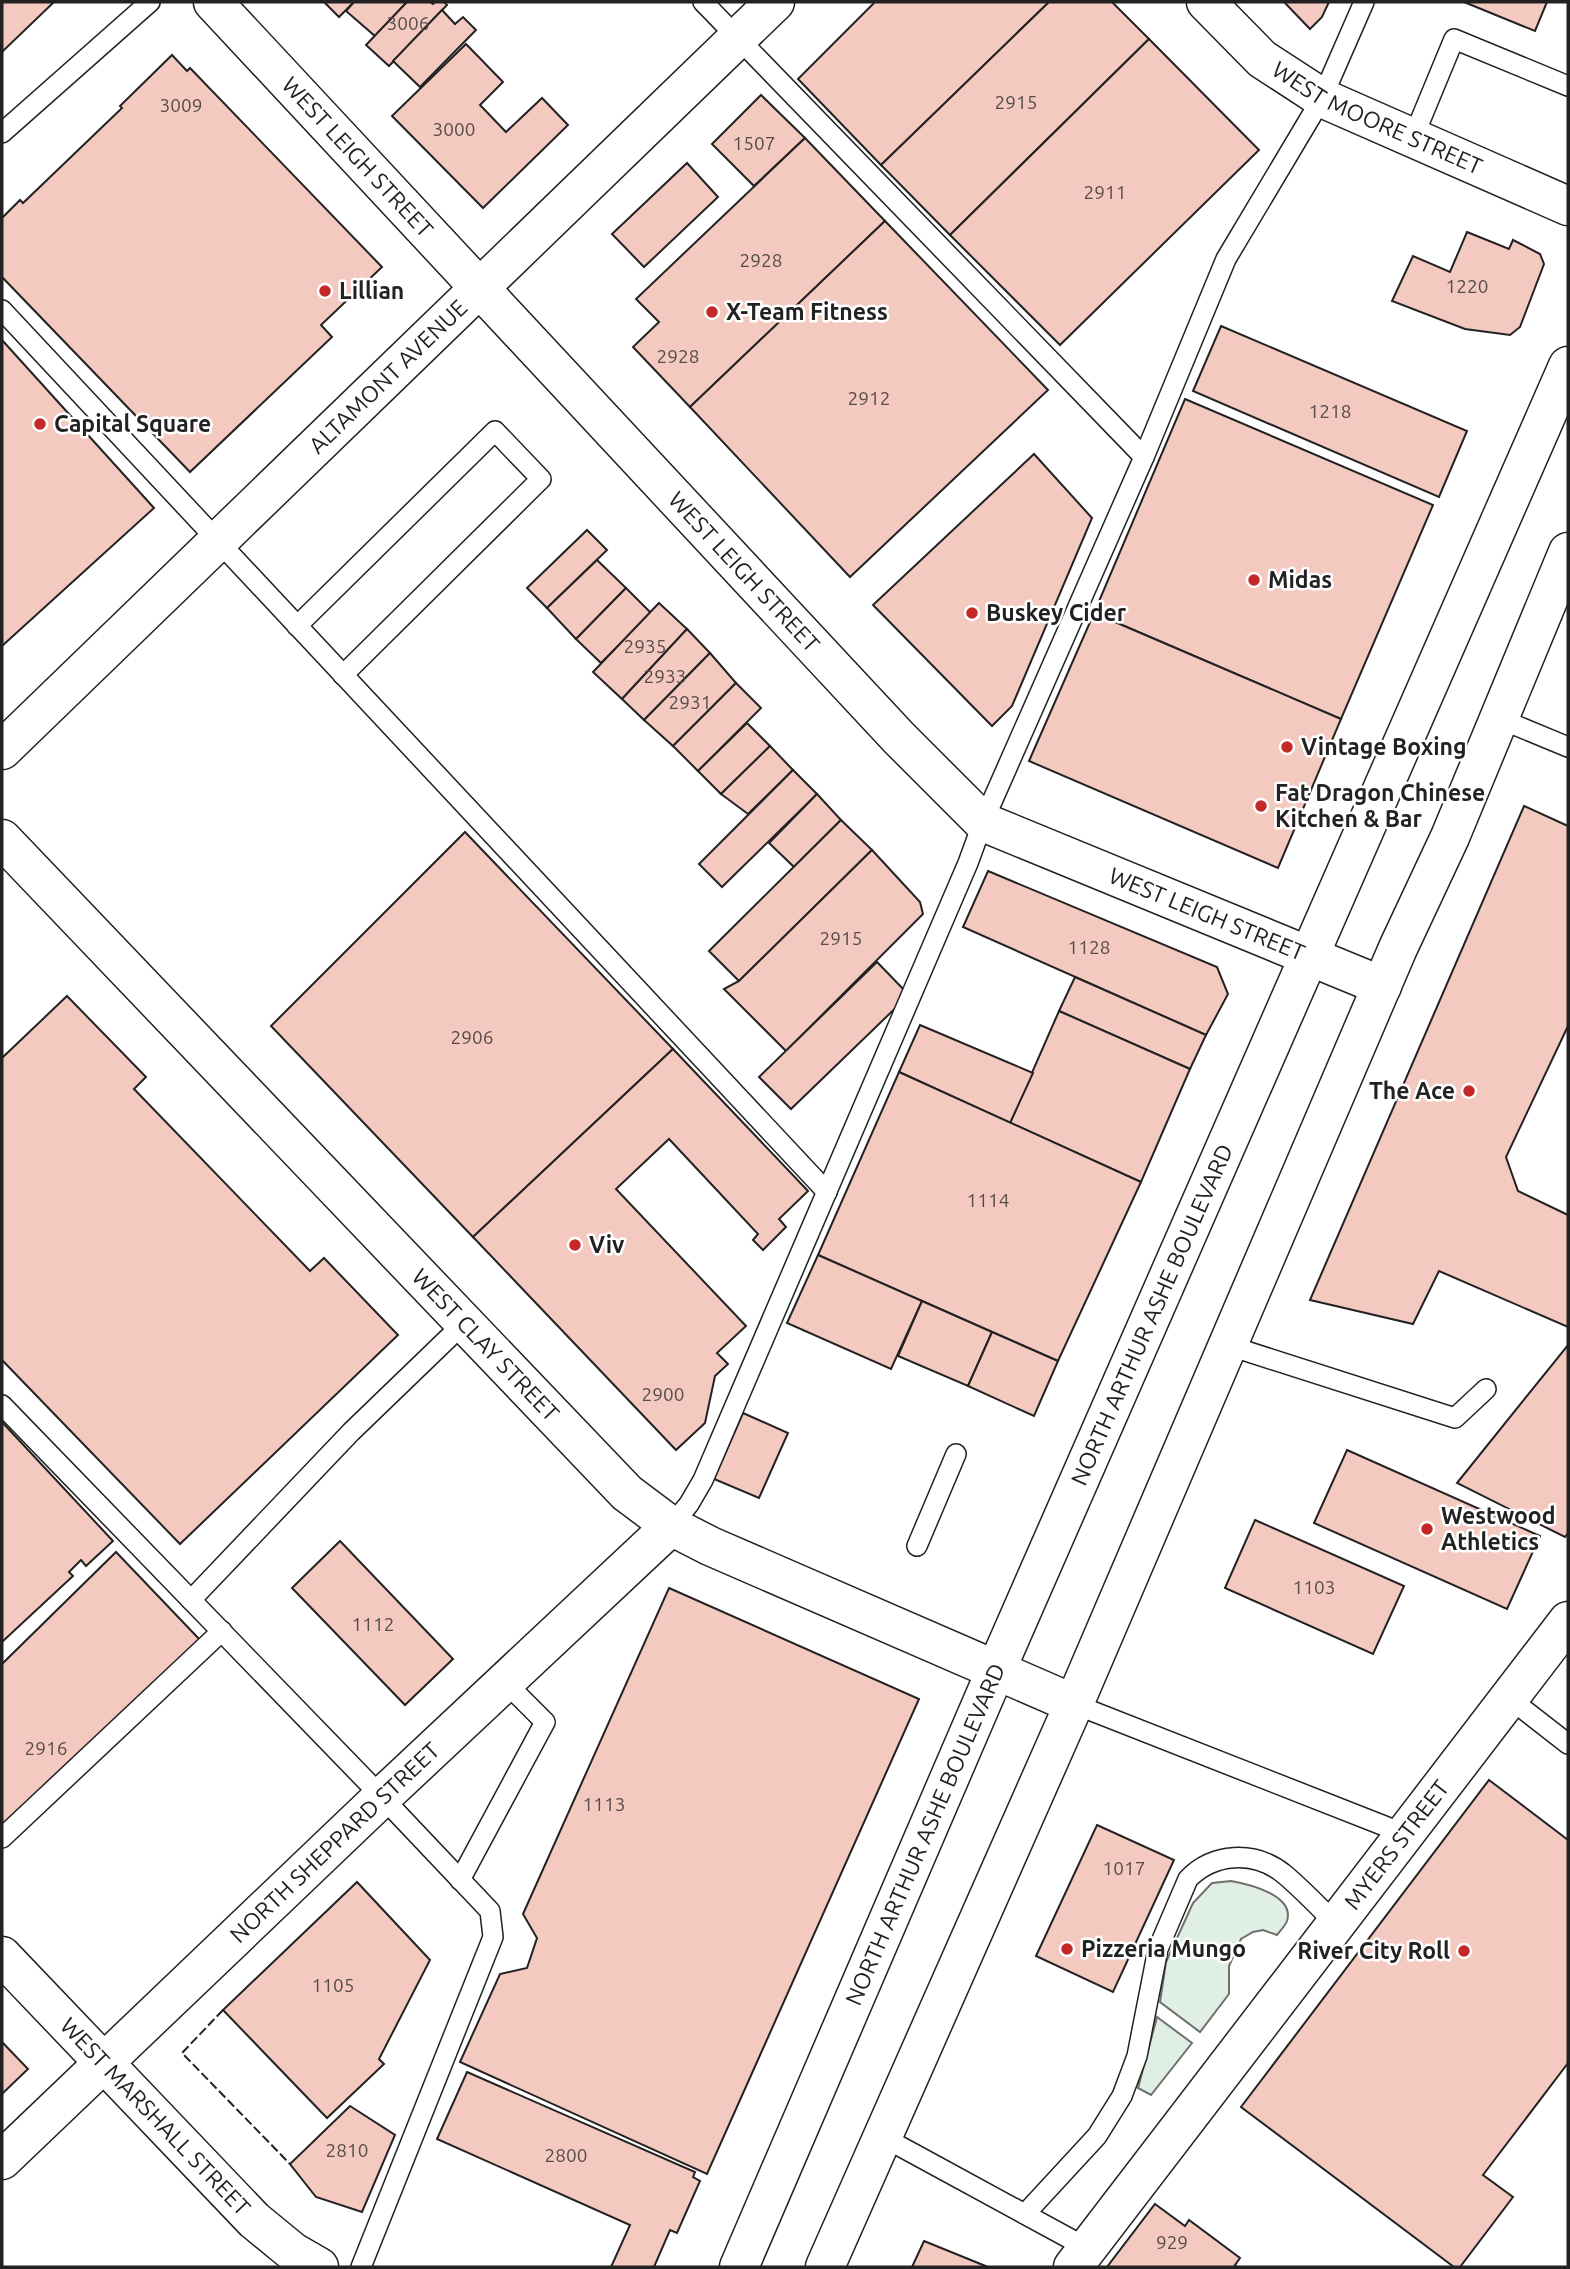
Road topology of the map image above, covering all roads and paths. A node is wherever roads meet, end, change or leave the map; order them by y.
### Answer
1 (150, 2) edge
2 (213, 2) edge
3 (703, 2) edge
4 (775, 2) edge
5 (1206, 2) edge
6 (1364, 2) edge
7 (738, 38) junction
8 (1568, 86) edge
9 (1321, 98) junction
10 (2, 133) edge
11 (1413, 138) junction
12 (1568, 206) edge
13 (480, 286) junction
14 (2, 310) edge
15 (1568, 366) edge
16 (1144, 457) junction
17 (219, 541) junction
18 (1568, 552) edge
19 (298, 626) junction
20 (343, 675) junction
21 (1498, 718) junction
22 (1568, 747) edge
23 (2, 750) edge
24 (984, 822) junction
25 (2, 839) edge
26 (1310, 958) junction
27 (1382, 986) junction
28 (827, 1192) junction
29 (464, 1323) junction
30 (1227, 1345) junction
31 (1486, 1389) dead end
32 (2, 1405) edge
33 (956, 1454) dead end
34 (671, 1526) junction
35 (917, 1546) dead end
36 (191, 1600) junction
37 (1568, 1621) edge
38 (222, 1631) junction
39 (996, 1670) junction
40 (505, 1682) junction
41 (1509, 1698) junction
42 (1074, 1704) junction
43 (1568, 1744) edge
44 (382, 1797) junction
45 (1405, 1834) junction
46 (2, 1838) edge
47 (460, 1880) junction
48 (1336, 1924) junction
49 (2, 1956) edge
50 (103, 2063) junction
51 (883, 2137) junction
52 (2, 2160) edge
53 (1025, 2214) junction
54 (1080, 2258) edge
55 (319, 2267) edge
56 (361, 2267) edge
57 (738, 2267) edge
58 (825, 2267) edge

1 - 10 lane
2 - 13 street, WEST LEIGH STREET
3 - 7 lane
4 - 7 street, ALTAMONT AVENUE
5 - 9 street, WEST MOORE STREET
6 - 9 lane
7 - 13 street, ALTAMONT AVENUE
7 - 16 lane
8 - 11 lane
9 - 11 street, WEST MOORE STREET
9 - 16 lane
11 - 12 street, WEST MOORE STREET
13 - 17 street, ALTAMONT AVENUE
13 - 24 street, WEST LEIGH STREET
14 - 17 lane
15 - 26 street, NORTH ARTHUR ASHE BOULEVARD
16 - 24 lane
17 - 19 lane
17 - 23 street, ALTAMONT AVENUE
18 - 21 street
19 - 20 lane
19 - 20 lane
20 - 28 lane
21 - 22 lane
21 - 27 street
24 - 26 street, WEST LEIGH STREET
24 - 28 lane
25 - 29 street, WEST CLAY STREET
26 - 27 street, WEST LEIGH STREET
26 - 39 street, NORTH ARTHUR ASHE BOULEVARD
27 - 30 street
28 - 34 lane
29 - 34 street, WEST CLAY STREET
29 - 36 lane
30 - 31 lane
30 - 42 street
32 - 36 lane
33 - 35 lane
34 - 39 street, WEST CLAY STREET
34 - 40 street, NORTH SHEPPARD STREET
36 - 38 lane
37 - 41 street, MYERS STREET
38 - 44 lane
38 - 46 lane
39 - 42 street, WEST CLAY STREET
39 - 57 street, NORTH ARTHUR ASHE BOULEVARD
40 - 44 street, NORTH SHEPPARD STREET
40 - 47 lane
41 - 43 lane
41 - 45 street, MYERS STREET
42 - 45 lane
42 - 51 street
44 - 47 lane
44 - 50 street, NORTH SHEPPARD STREET
45 - 48 street, MYERS STREET
47 - 56 lane
48 - 53 lane
48 - 54 street, MYERS STREET
49 - 50 street, WEST MARSHALL STREET
50 - 52 street, NORTH SHEPPARD STREET
50 - 55 street, WEST MARSHALL STREET
51 - 53 lane
51 - 58 street
53 - 54 lane

